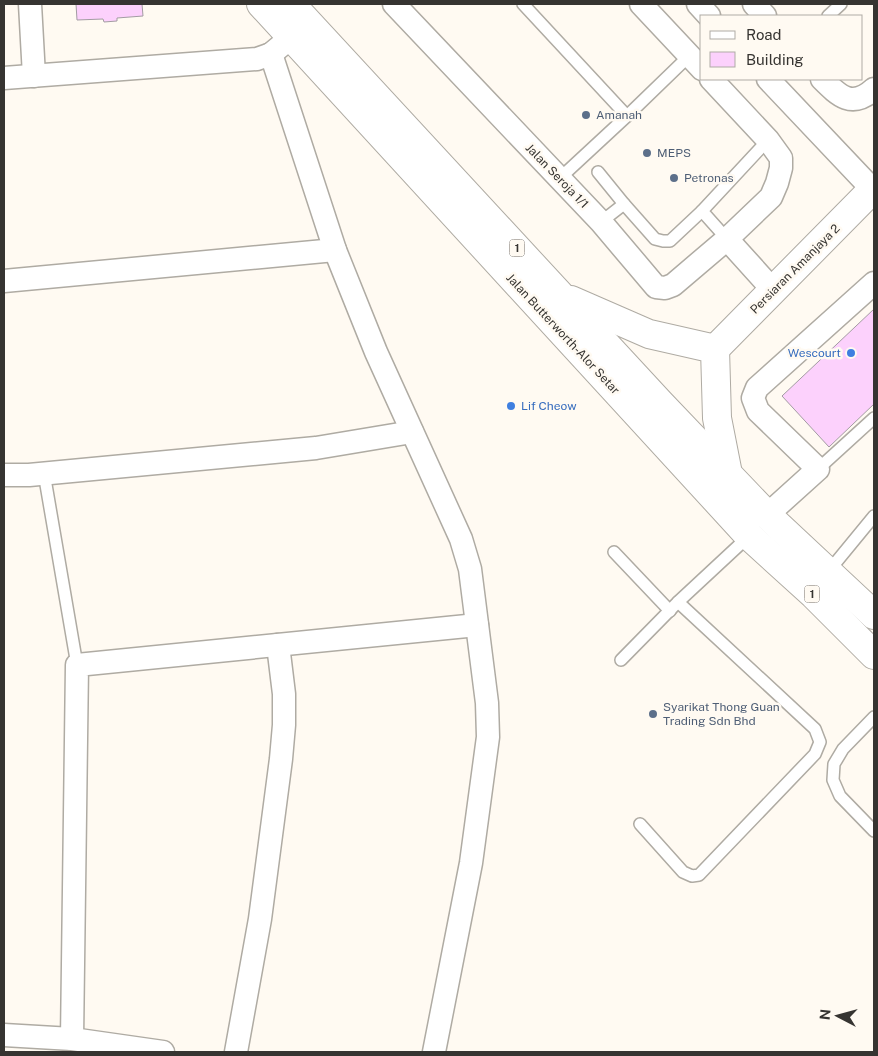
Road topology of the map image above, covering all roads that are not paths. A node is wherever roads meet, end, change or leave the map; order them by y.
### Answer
1 (30, 4) edge
2 (261, 4) edge
3 (394, 4) edge
4 (523, 4) edge
5 (641, 4) edge
6 (698, 4) edge
7 (754, 4) edge
8 (840, 4) edge
9 (708, 15) edge
10 (764, 15) edge
11 (829, 15) edge
12 (297, 20) edge
13 (271, 54) junction
14 (696, 63) edge
15 (34, 76) junction
16 (4, 78) edge
17 (711, 80) edge
18 (769, 80) edge
19 (823, 80) edge
20 (874, 90) edge
21 (627, 116) junction
22 (768, 140) junction
23 (598, 172) dead end
24 (559, 179) junction
25 (873, 189) edge
26 (624, 204) junction
27 (702, 211) junction
28 (601, 222) junction
29 (727, 239) junction
30 (335, 250) junction
31 (4, 281) edge
32 (874, 283) edge
33 (773, 290) junction
34 (560, 295) junction
35 (715, 349) junction
36 (874, 418) edge
37 (412, 432) junction
38 (818, 469) junction
39 (44, 473) junction
40 (728, 474) junction
41 (4, 475) edge
42 (768, 515) junction
43 (874, 516) edge
44 (749, 536) junction
45 (614, 552) dead end
46 (828, 572) junction
47 (674, 606) junction
48 (874, 615) edge
49 (477, 625) junction
50 (278, 645) junction
51 (874, 654) edge
52 (622, 660) dead end
53 (77, 665) junction
54 (874, 717) edge
55 (640, 824) dead end
56 (874, 831) edge
57 (4, 1035) edge
58 (72, 1039) junction
59 (163, 1052) edge
60 (236, 1052) edge
61 (434, 1052) edge

1 - 15 street
2 - 12 main road, Jalan Butterworth-Alor Setar / 1
3 - 24 street, Jalan Seroja 1/1
4 - 21 lane
5 - 14 street
6 - 9 street
7 - 10 street
8 - 11 lane
12 - 13 street
12 - 34 main road, Jalan Butterworth-Alor Setar / 1
12 - 44 main road, Jalan Butterworth-Alor Setar / 1
13 - 15 street
13 - 30 street
14 - 21 lane
15 - 16 street
17 - 22 street
18 - 25 street
19 - 20 street
21 - 24 lane
22 - 27 lane
22 - 29 street
23 - 26 lane
24 - 28 street, Jalan Seroja 1/1
25 - 33 main road, Persiaran Amanjaya 2
26 - 27 lane
26 - 28 lane
27 - 29 lane
28 - 29 street, Jalan Seroja 1/1
29 - 33 street
30 - 31 street
30 - 37 street
32 - 38 street
33 - 35 main road, Persiaran Amanjaya 2
34 - 35 main road
34 - 40 main road, Jalan Butterworth-Alor Setar / 1
35 - 40 main road
36 - 38 lane
37 - 39 street
37 - 49 street
38 - 42 street
39 - 41 street
39 - 53 lane
40 - 42 main road, Jalan Butterworth-Alor Setar / 1
42 - 46 main road, Jalan Butterworth-Alor Setar / 1
43 - 46 lane
44 - 47 lane
44 - 51 main road, Jalan Butterworth-Alor Setar / 1
45 - 47 lane
46 - 48 main road, Jalan Butterworth-Alor Setar / 1
47 - 52 lane
47 - 55 lane
49 - 50 street
49 - 61 street
50 - 53 street
50 - 60 street
53 - 58 street
54 - 56 lane
57 - 58 street
58 - 59 street

